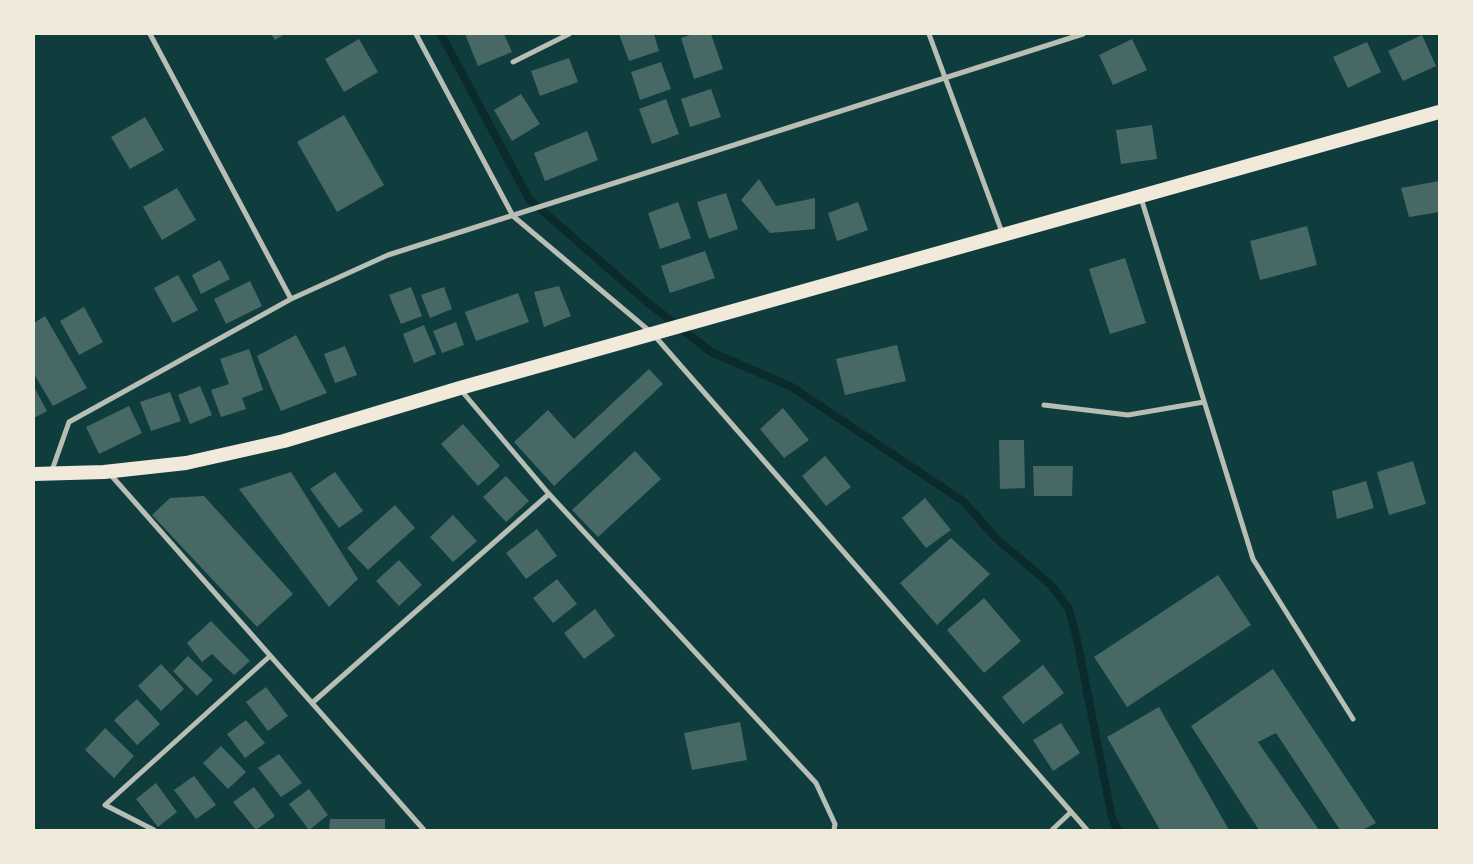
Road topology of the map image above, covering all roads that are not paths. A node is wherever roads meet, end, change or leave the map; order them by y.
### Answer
1 (150, 34) edge
2 (416, 34) edge
3 (569, 34) edge
4 (929, 34) edge
5 (1083, 34) edge
6 (513, 62) dead end
7 (947, 78) junction
8 (1439, 112) edge
9 (1141, 196) junction
10 (513, 216) junction
11 (1004, 235) junction
12 (291, 299) junction
13 (653, 334) junction
14 (460, 388) junction
15 (1204, 402) junction
16 (1044, 405) dead end
17 (108, 472) junction
18 (51, 473) junction
19 (34, 474) edge
20 (549, 494) junction
21 (270, 656) junction
22 (312, 703) junction
23 (1353, 720) dead end
24 (1072, 812) junction
25 (154, 830) edge
26 (424, 830) edge
27 (834, 830) edge
28 (1052, 830) edge
29 (1087, 830) edge

1 - 12 street
2 - 10 street
3 - 6 street
4 - 7 street
5 - 7 street
7 - 10 street
7 - 11 street
8 - 9 highway
9 - 11 highway
9 - 15 street
10 - 12 street
10 - 13 street
11 - 13 highway
12 - 18 street
13 - 14 highway
13 - 24 street
14 - 17 highway
14 - 20 street
15 - 16 street
15 - 23 street
17 - 18 highway
17 - 21 street
18 - 19 highway
20 - 22 street
20 - 27 street
21 - 22 street
21 - 25 street
22 - 26 street
24 - 28 street
24 - 29 street

